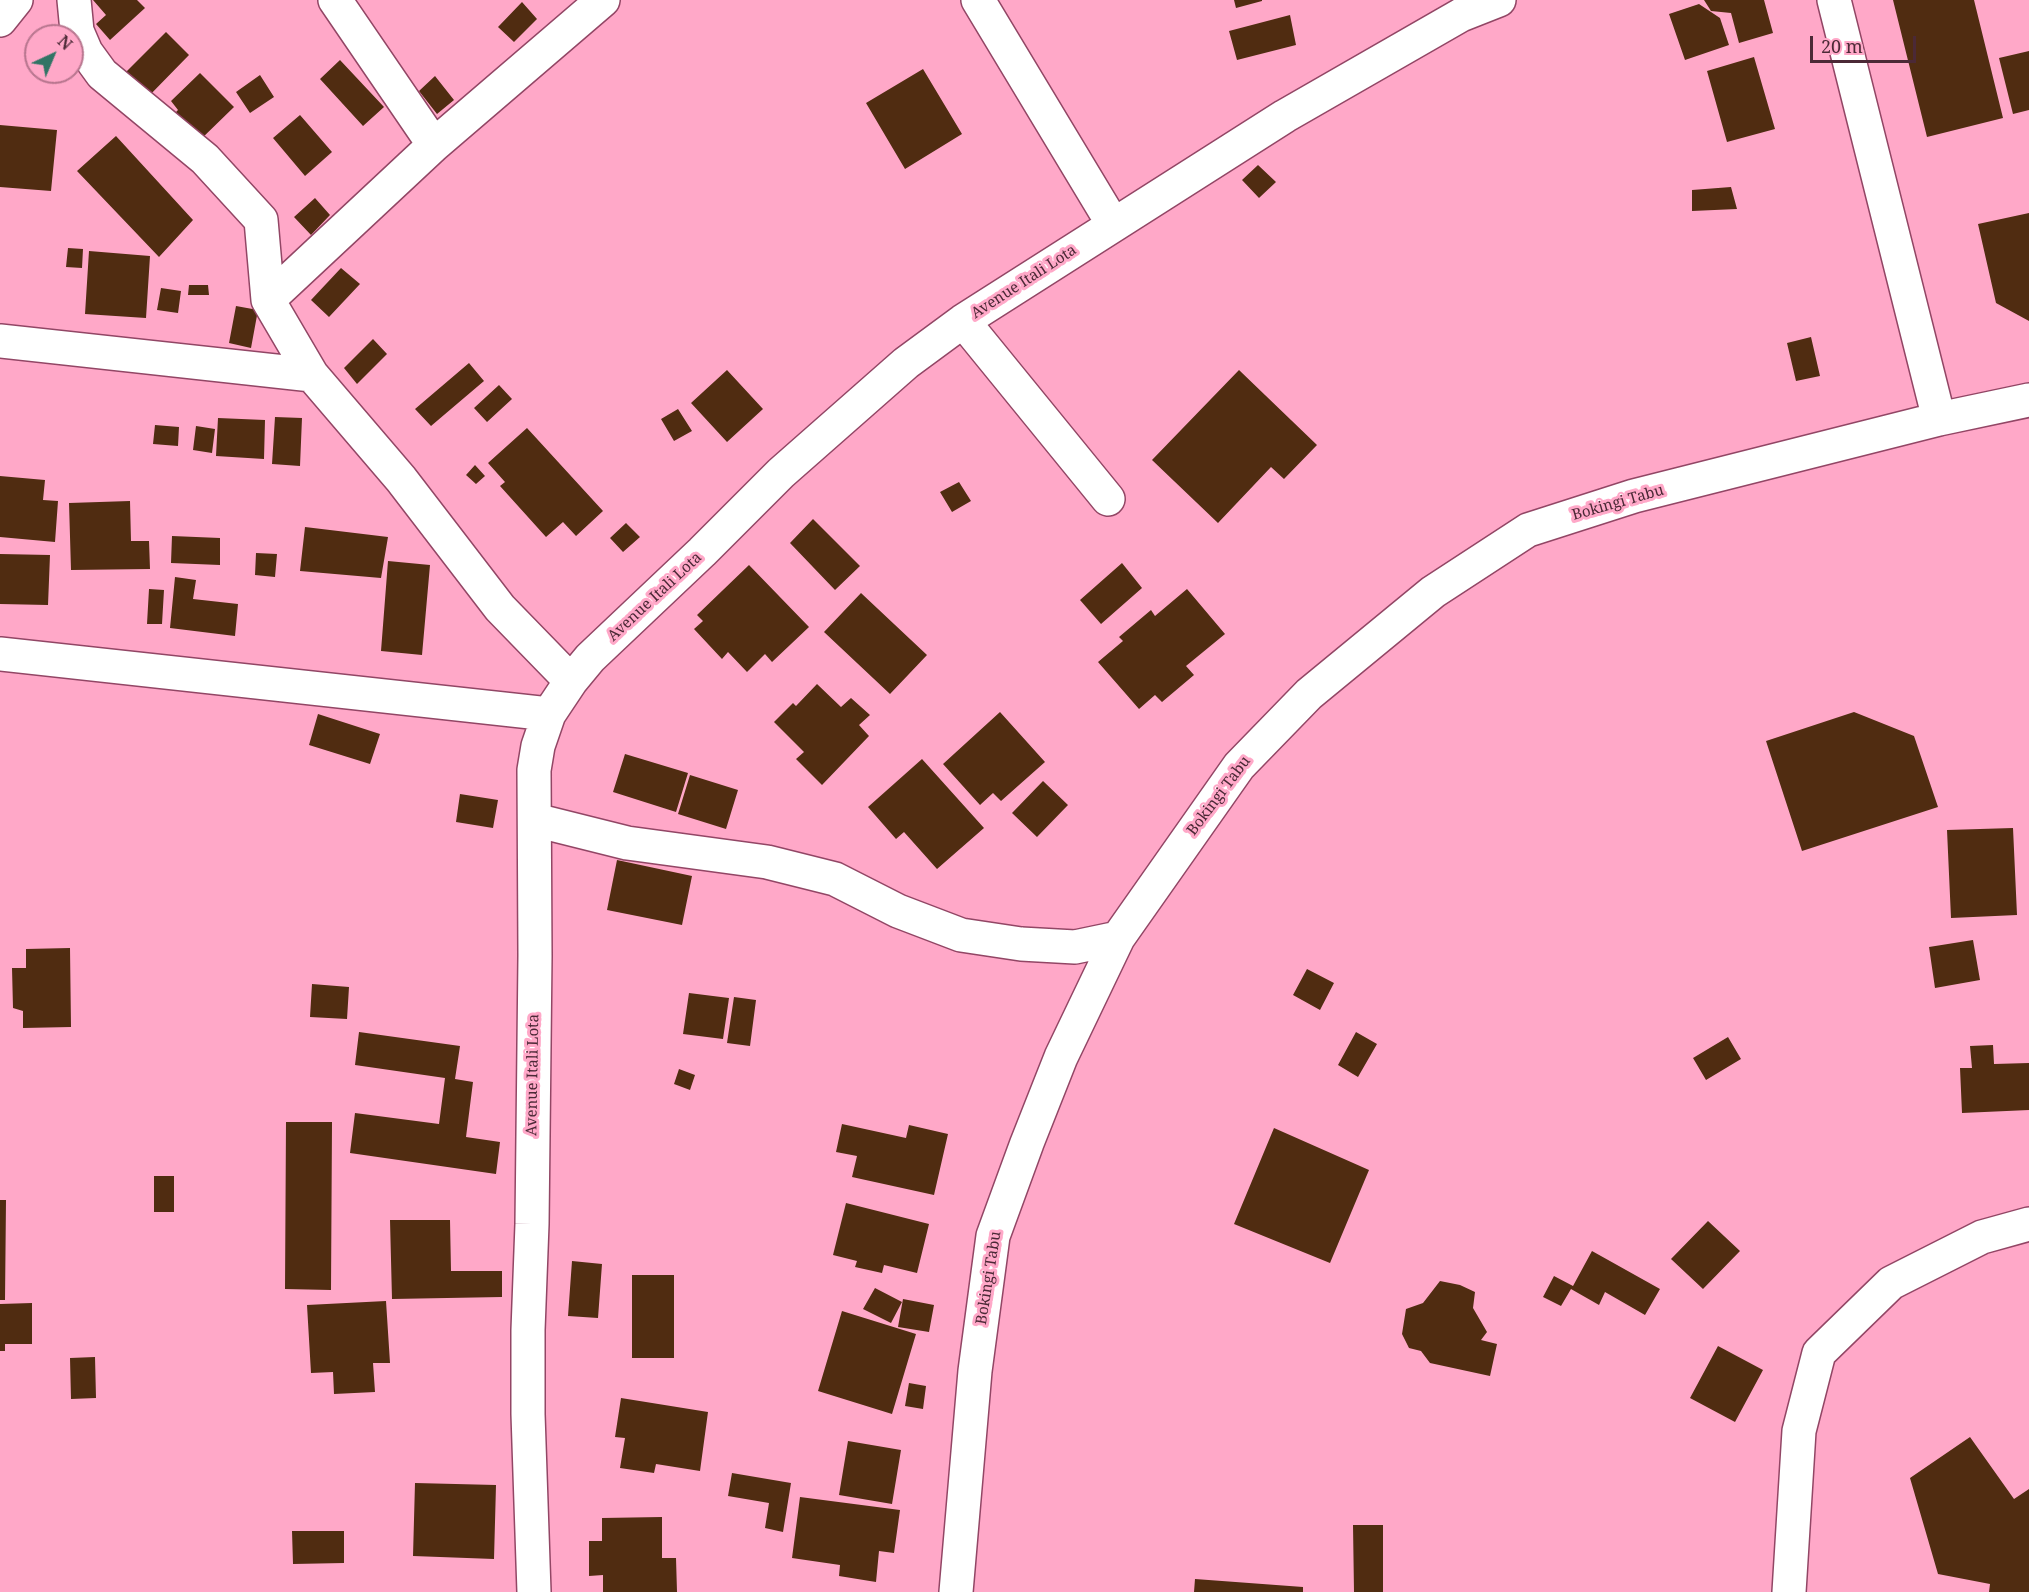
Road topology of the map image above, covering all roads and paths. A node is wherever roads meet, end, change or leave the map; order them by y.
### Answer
1 (16, 0) edge
2 (74, 0) edge
3 (335, 0) edge
4 (603, 0) edge
5 (978, 0) edge
6 (1499, 0) edge
7 (1834, 0) edge
8 (0, 20) edge
9 (434, 145) junction
10 (1113, 224) junction
11 (268, 300) junction
12 (963, 321) junction
13 (0, 341) edge
14 (312, 375) junction
15 (2029, 400) edge
16 (1939, 418) junction
17 (1108, 499) dead end
18 (0, 654) edge
19 (571, 681) junction
20 (549, 714) junction
21 (535, 820) junction
22 (1118, 938) junction
23 (2029, 1224) edge
24 (534, 1592) edge
25 (956, 1592) edge
26 (1789, 1592) edge

1 - 8 street
2 - 11 street
3 - 9 street
4 - 9 street
5 - 10 street
6 - 10 street, Avenue Itali Lota
7 - 16 street
9 - 11 street
10 - 12 street, Avenue Itali Lota
11 - 14 street
12 - 17 street
12 - 19 street, Avenue Itali Lota
13 - 14 street
14 - 19 street
15 - 16 street, Bokingi Tabu
16 - 22 street, Bokingi Tabu
18 - 20 street
19 - 20 street, Avenue Itali Lota
20 - 21 street, Avenue Itali Lota
21 - 22 street
21 - 24 street, Avenue Itali Lota
22 - 25 street, Bokingi Tabu
23 - 26 street

